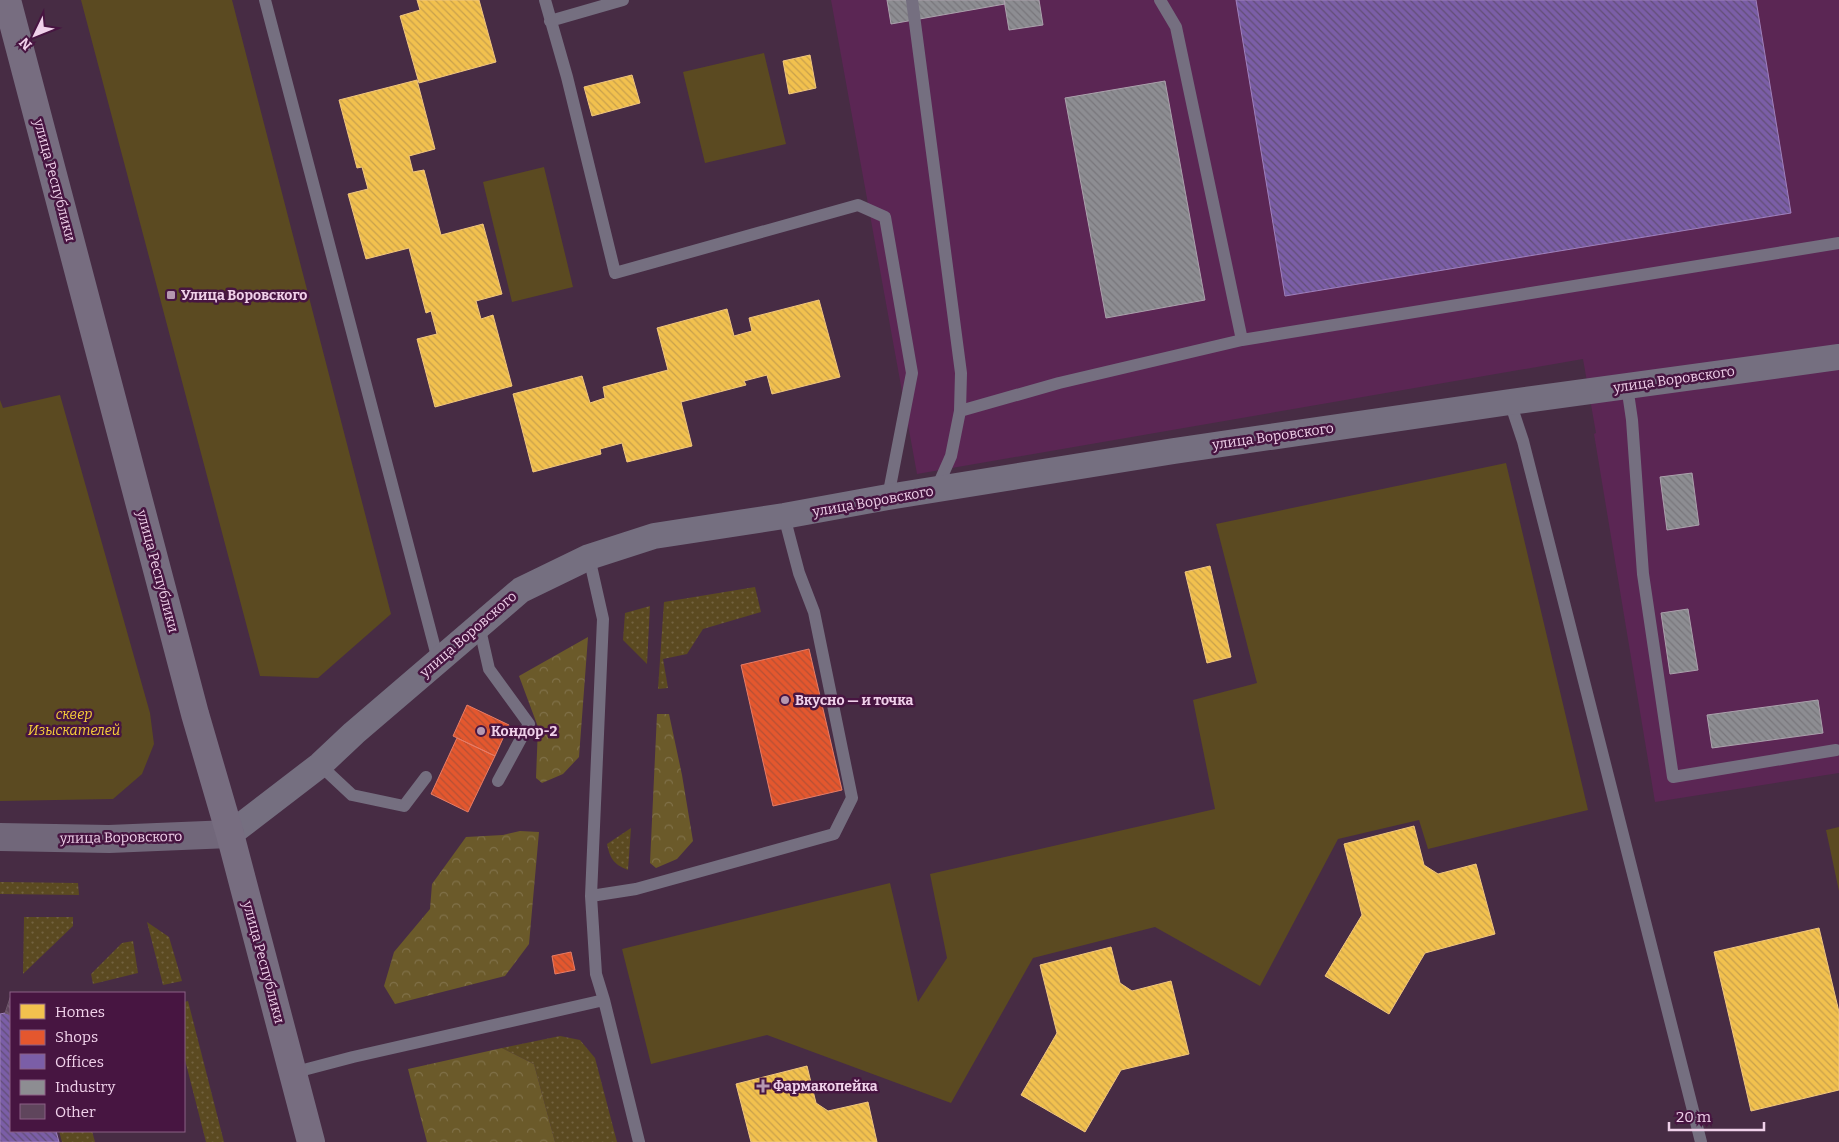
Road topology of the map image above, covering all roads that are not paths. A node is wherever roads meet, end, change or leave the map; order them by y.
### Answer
1 (7, 0) edge
2 (265, 0) edge
3 (545, 0) edge
4 (623, 0) edge
5 (912, 0) edge
6 (1160, 0) edge
7 (550, 21) junction
8 (1839, 244) edge
9 (1242, 340) junction
10 (1839, 356) edge
11 (1627, 386) junction
12 (1510, 402) junction
13 (960, 411) junction
14 (936, 490) junction
15 (888, 497) junction
16 (784, 516) junction
17 (589, 557) junction
18 (479, 625) junction
19 (438, 660) junction
20 (1836, 750) dead end
21 (320, 766) junction
22 (426, 777) dead end
23 (498, 781) dead end
24 (230, 834) junction
25 (0, 838) edge
26 (591, 896) junction
27 (604, 1000) junction
28 (292, 1073) junction
29 (311, 1142) edge
30 (639, 1142) edge
31 (1701, 1142) edge

1 - 24 main road, улица Республики
2 - 19 lane
3 - 7 lane
4 - 7 lane
5 - 13 lane
6 - 9 lane
7 - 15 lane
8 - 9 lane
9 - 13 lane
10 - 11 street, улица Воровского
11 - 12 street, улица Воровского
11 - 20 lane
12 - 14 street, улица Воровского
12 - 31 lane
13 - 14 lane
14 - 15 street, улица Воровского
15 - 16 street, улица Воровского
16 - 17 street, улица Воровского
16 - 26 lane
17 - 18 street, улица Воровского
17 - 26 lane
18 - 19 street, улица Воровского
18 - 23 lane
19 - 21 street, улица Воровского
21 - 22 lane
21 - 24 street, улица Воровского
24 - 25 street, улица Воровского
24 - 28 main road, улица Республики
26 - 27 lane
27 - 28 lane
27 - 30 lane
28 - 29 main road, улица Республики

